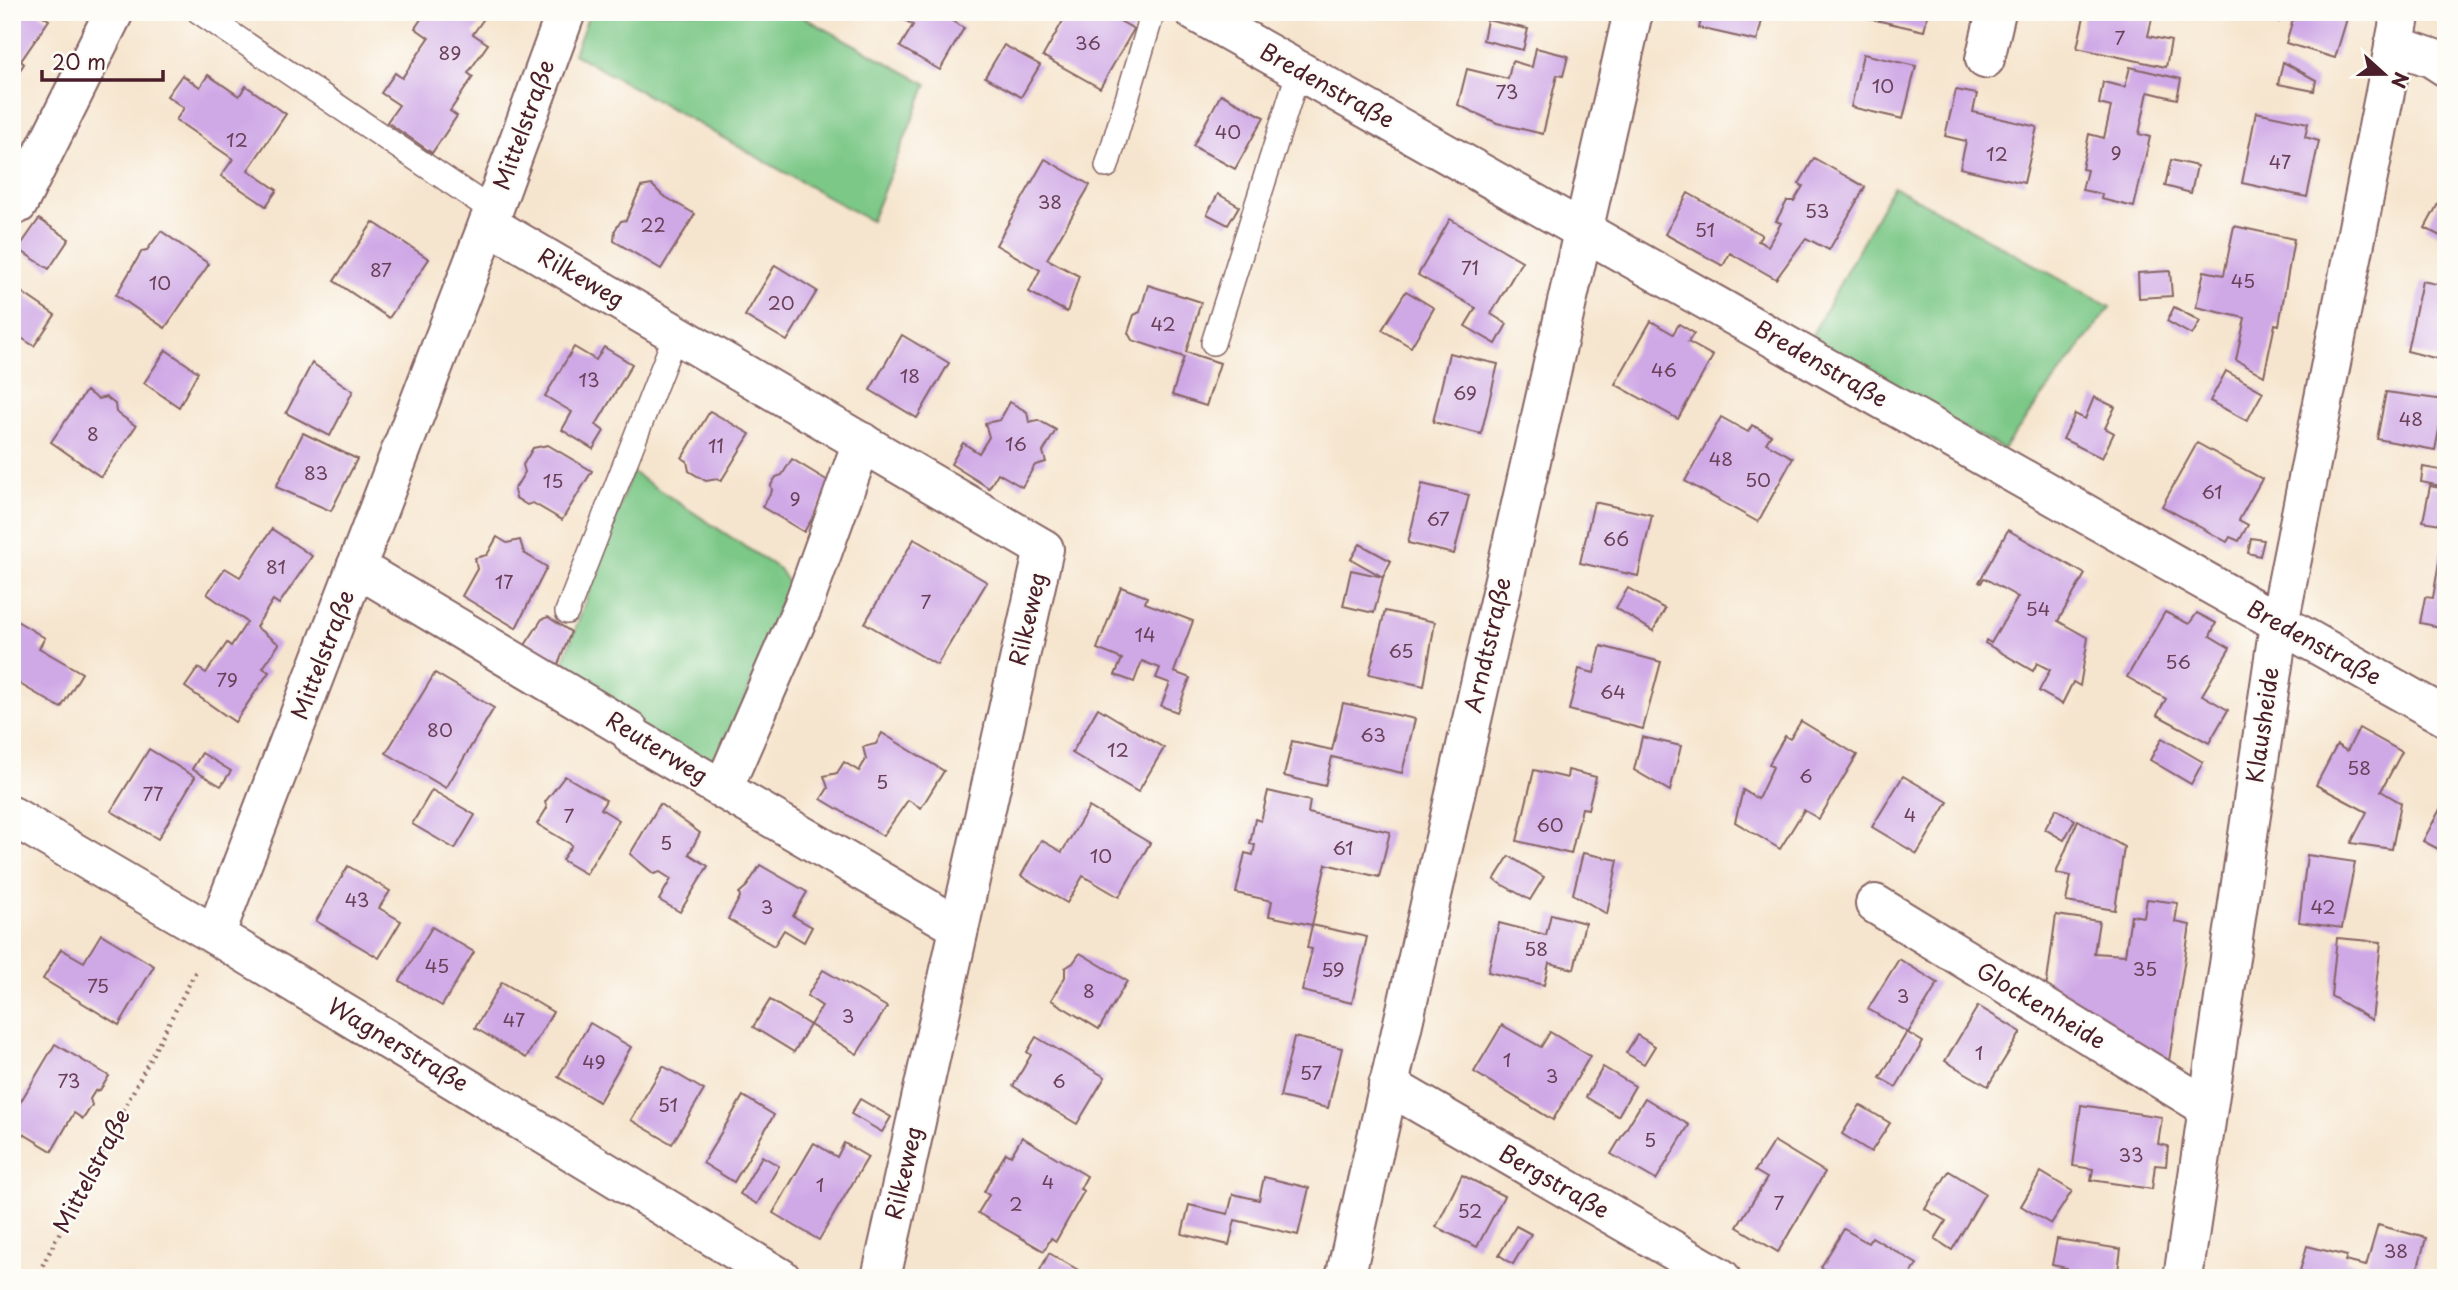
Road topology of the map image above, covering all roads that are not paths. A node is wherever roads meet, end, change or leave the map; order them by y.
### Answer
1 (114, 12) edge
2 (199, 12) edge
3 (566, 12) edge
4 (1153, 12) edge
5 (1195, 12) edge
6 (1633, 12) edge
7 (1996, 12) edge
8 (2398, 29) edge
9 (1985, 59) dead end
10 (2446, 67) edge
11 (1299, 70) junction
12 (1107, 166) dead end
13 (12, 206) edge
14 (490, 218) junction
15 (1583, 228) junction
16 (676, 333) junction
17 (1213, 343) dead end
18 (862, 442) junction
19 (356, 567) junction
20 (567, 612) dead end
21 (2278, 624) junction
22 (2446, 717) edge
23 (723, 789) junction
24 (12, 816) edge
25 (1875, 904) dead end
26 (959, 927) junction
27 (215, 934) junction
28 (1388, 1085) junction
29 (2207, 1107) junction
30 (781, 1278) edge
31 (881, 1278) edge
32 (1345, 1278) edge
33 (1721, 1278) edge
34 (2183, 1278) edge

1 - 13 street
2 - 14 lane
3 - 14 street, Mittelstraße
4 - 12 lane
5 - 11 street, Bredenstraße
6 - 15 street, Arndtstraße
7 - 9 street
8 - 10 street
8 - 21 street, Klausheide
11 - 15 street, Bredenstraße
11 - 17 lane
14 - 16 street, Rilkeweg
14 - 19 street, Mittelstraße
15 - 21 street, Bredenstraße
15 - 28 street, Arndtstraße
16 - 18 street, Rilkeweg
16 - 20 lane
18 - 23 street
18 - 26 street, Rilkeweg
19 - 23 street, Reuterweg
19 - 27 street, Mittelstraße
21 - 22 street, Bredenstraße
21 - 29 street, Klausheide
23 - 26 street, Reuterweg
24 - 27 street, Wagnerstraße
25 - 29 street, Glockenheide
26 - 31 street, Rilkeweg
27 - 30 street, Wagnerstraße
28 - 32 street, Arndtstraße
28 - 33 street, Bergstraße
29 - 34 street, Klausheide

